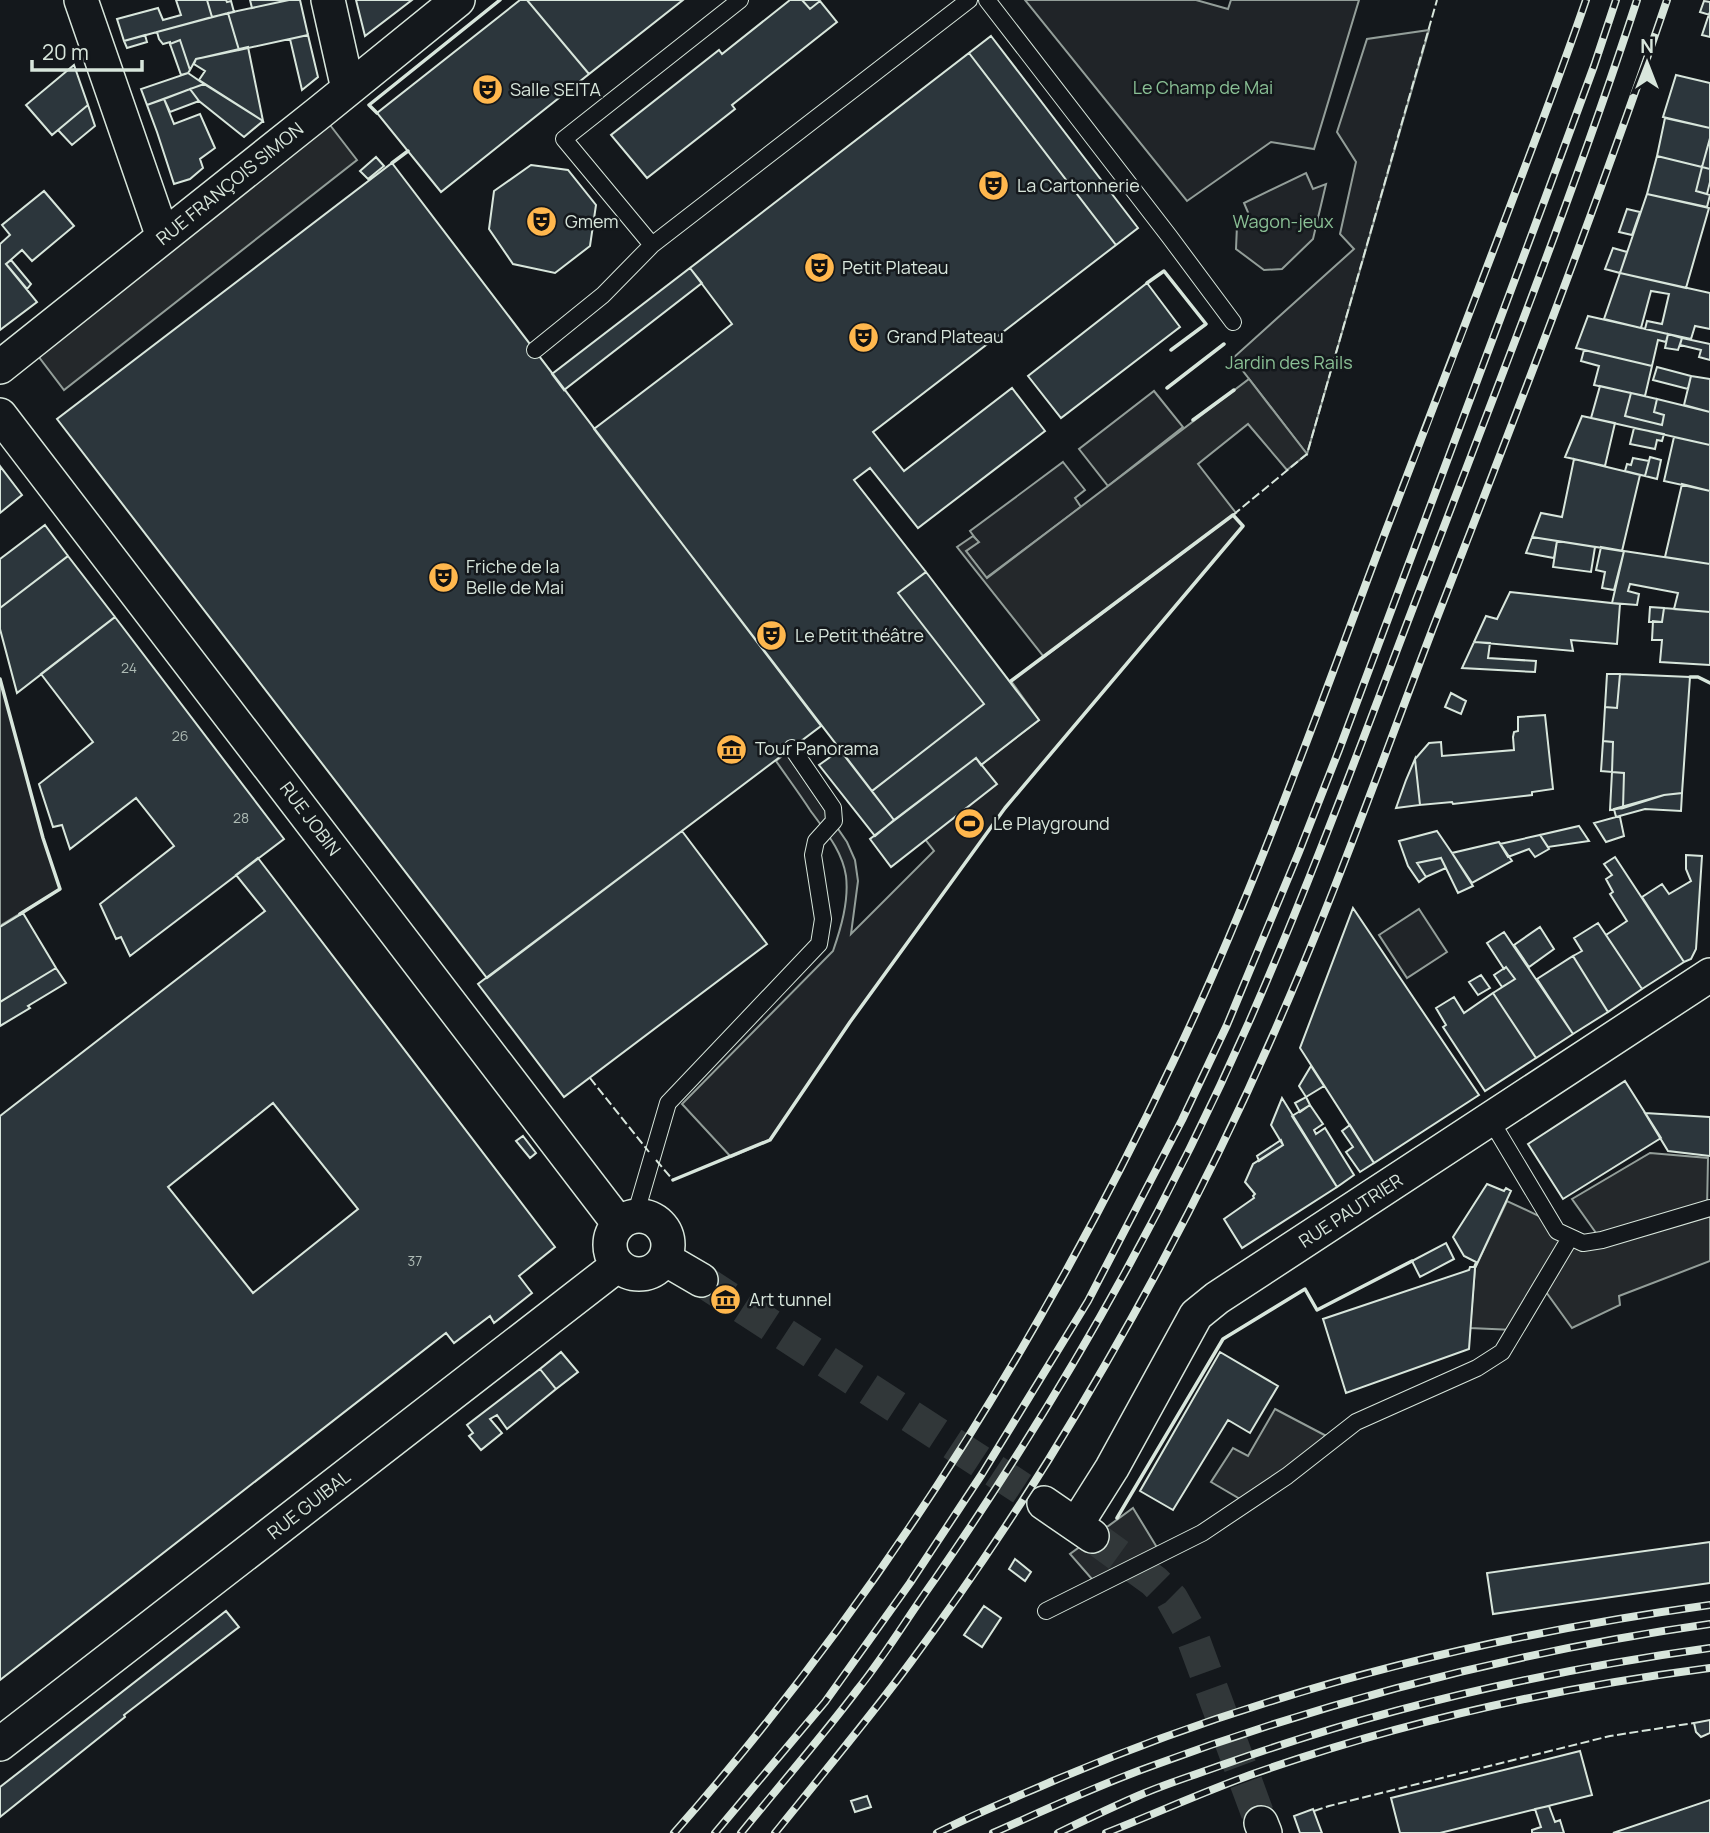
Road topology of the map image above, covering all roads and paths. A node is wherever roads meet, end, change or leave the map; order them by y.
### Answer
1 (81, 0) edge
2 (328, 0) edge
3 (458, 0) edge
4 (740, 0) edge
5 (968, 0) edge
6 (987, 0) edge
7 (348, 89) junction
8 (163, 237) junction
9 (652, 245) junction
10 (1233, 322) dead end
11 (535, 351) dead end
12 (0, 367) edge
13 (0, 415) edge
14 (792, 748) dead end
15 (1710, 975) edge
16 (1490, 1119) junction
17 (1710, 1208) edge
18 (627, 1220) junction
19 (1570, 1238) junction
20 (665, 1259) junction
21 (618, 1265) junction
22 (702, 1280) tunnel mouth
23 (1044, 1503) tunnel mouth
24 (1046, 1611) dead end
25 (0, 1744) edge

1 - 8 street
2 - 7 street
3 - 7 street, RUE FRANÇOIS SIMON
4 - 9 lane
5 - 9 lane
6 - 10 lane
7 - 8 street, RUE FRANÇOIS SIMON
8 - 12 street, RUE FRANÇOIS SIMON
9 - 11 lane
13 - 18 street, RUE JOBIN
14 - 18 lane
15 - 16 street, RUE PAUTRIER
16 - 19 lane
16 - 23 street, RUE PAUTRIER
17 - 19 lane
18 - 20 street
18 - 21 street
19 - 24 lane
20 - 21 street
20 - 22 street
21 - 25 street, RUE GUIBAL

